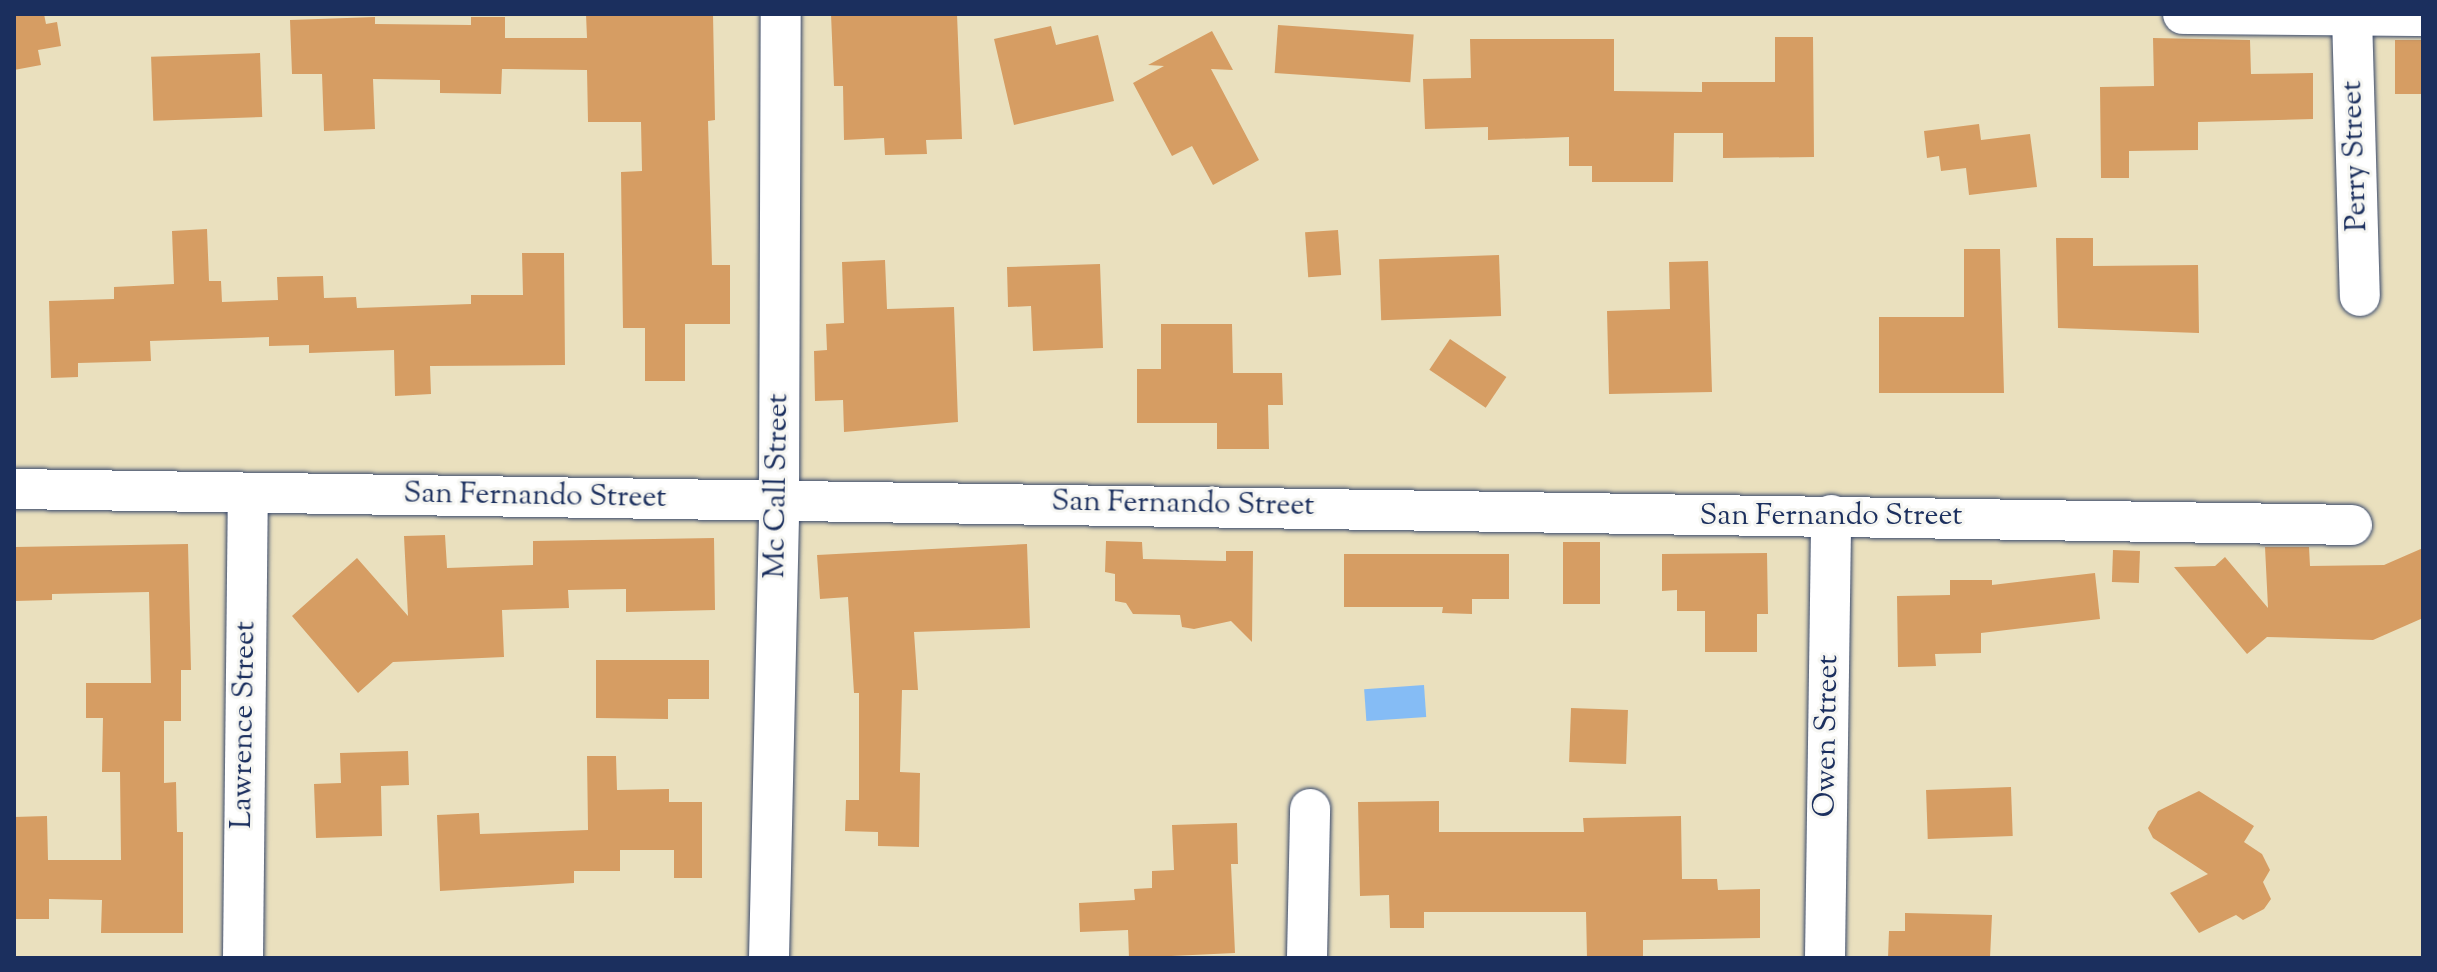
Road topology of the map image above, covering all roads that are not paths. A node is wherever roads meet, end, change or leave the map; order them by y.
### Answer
1 (781, 14) edge
2 (2183, 14) edge
3 (2352, 16) edge
4 (2423, 16) edge
5 (2360, 296) dead end
6 (14, 489) edge
7 (248, 493) junction
8 (779, 500) junction
9 (1831, 515) junction
10 (2352, 525) dead end
11 (1310, 809) dead end
12 (243, 958) edge
13 (769, 958) edge
14 (1307, 958) edge
15 (1825, 958) edge

1 - 8 street, Mc Call Street
2 - 3 street
3 - 4 street
3 - 5 street, Perry Street
6 - 7 street, San Fernando Street
7 - 8 street, San Fernando Street
7 - 12 street, Lawrence Street
8 - 9 street, San Fernando Street
8 - 13 street, Mc Call Street
9 - 10 street, San Fernando Street
9 - 15 street, Owen Street
11 - 14 street

